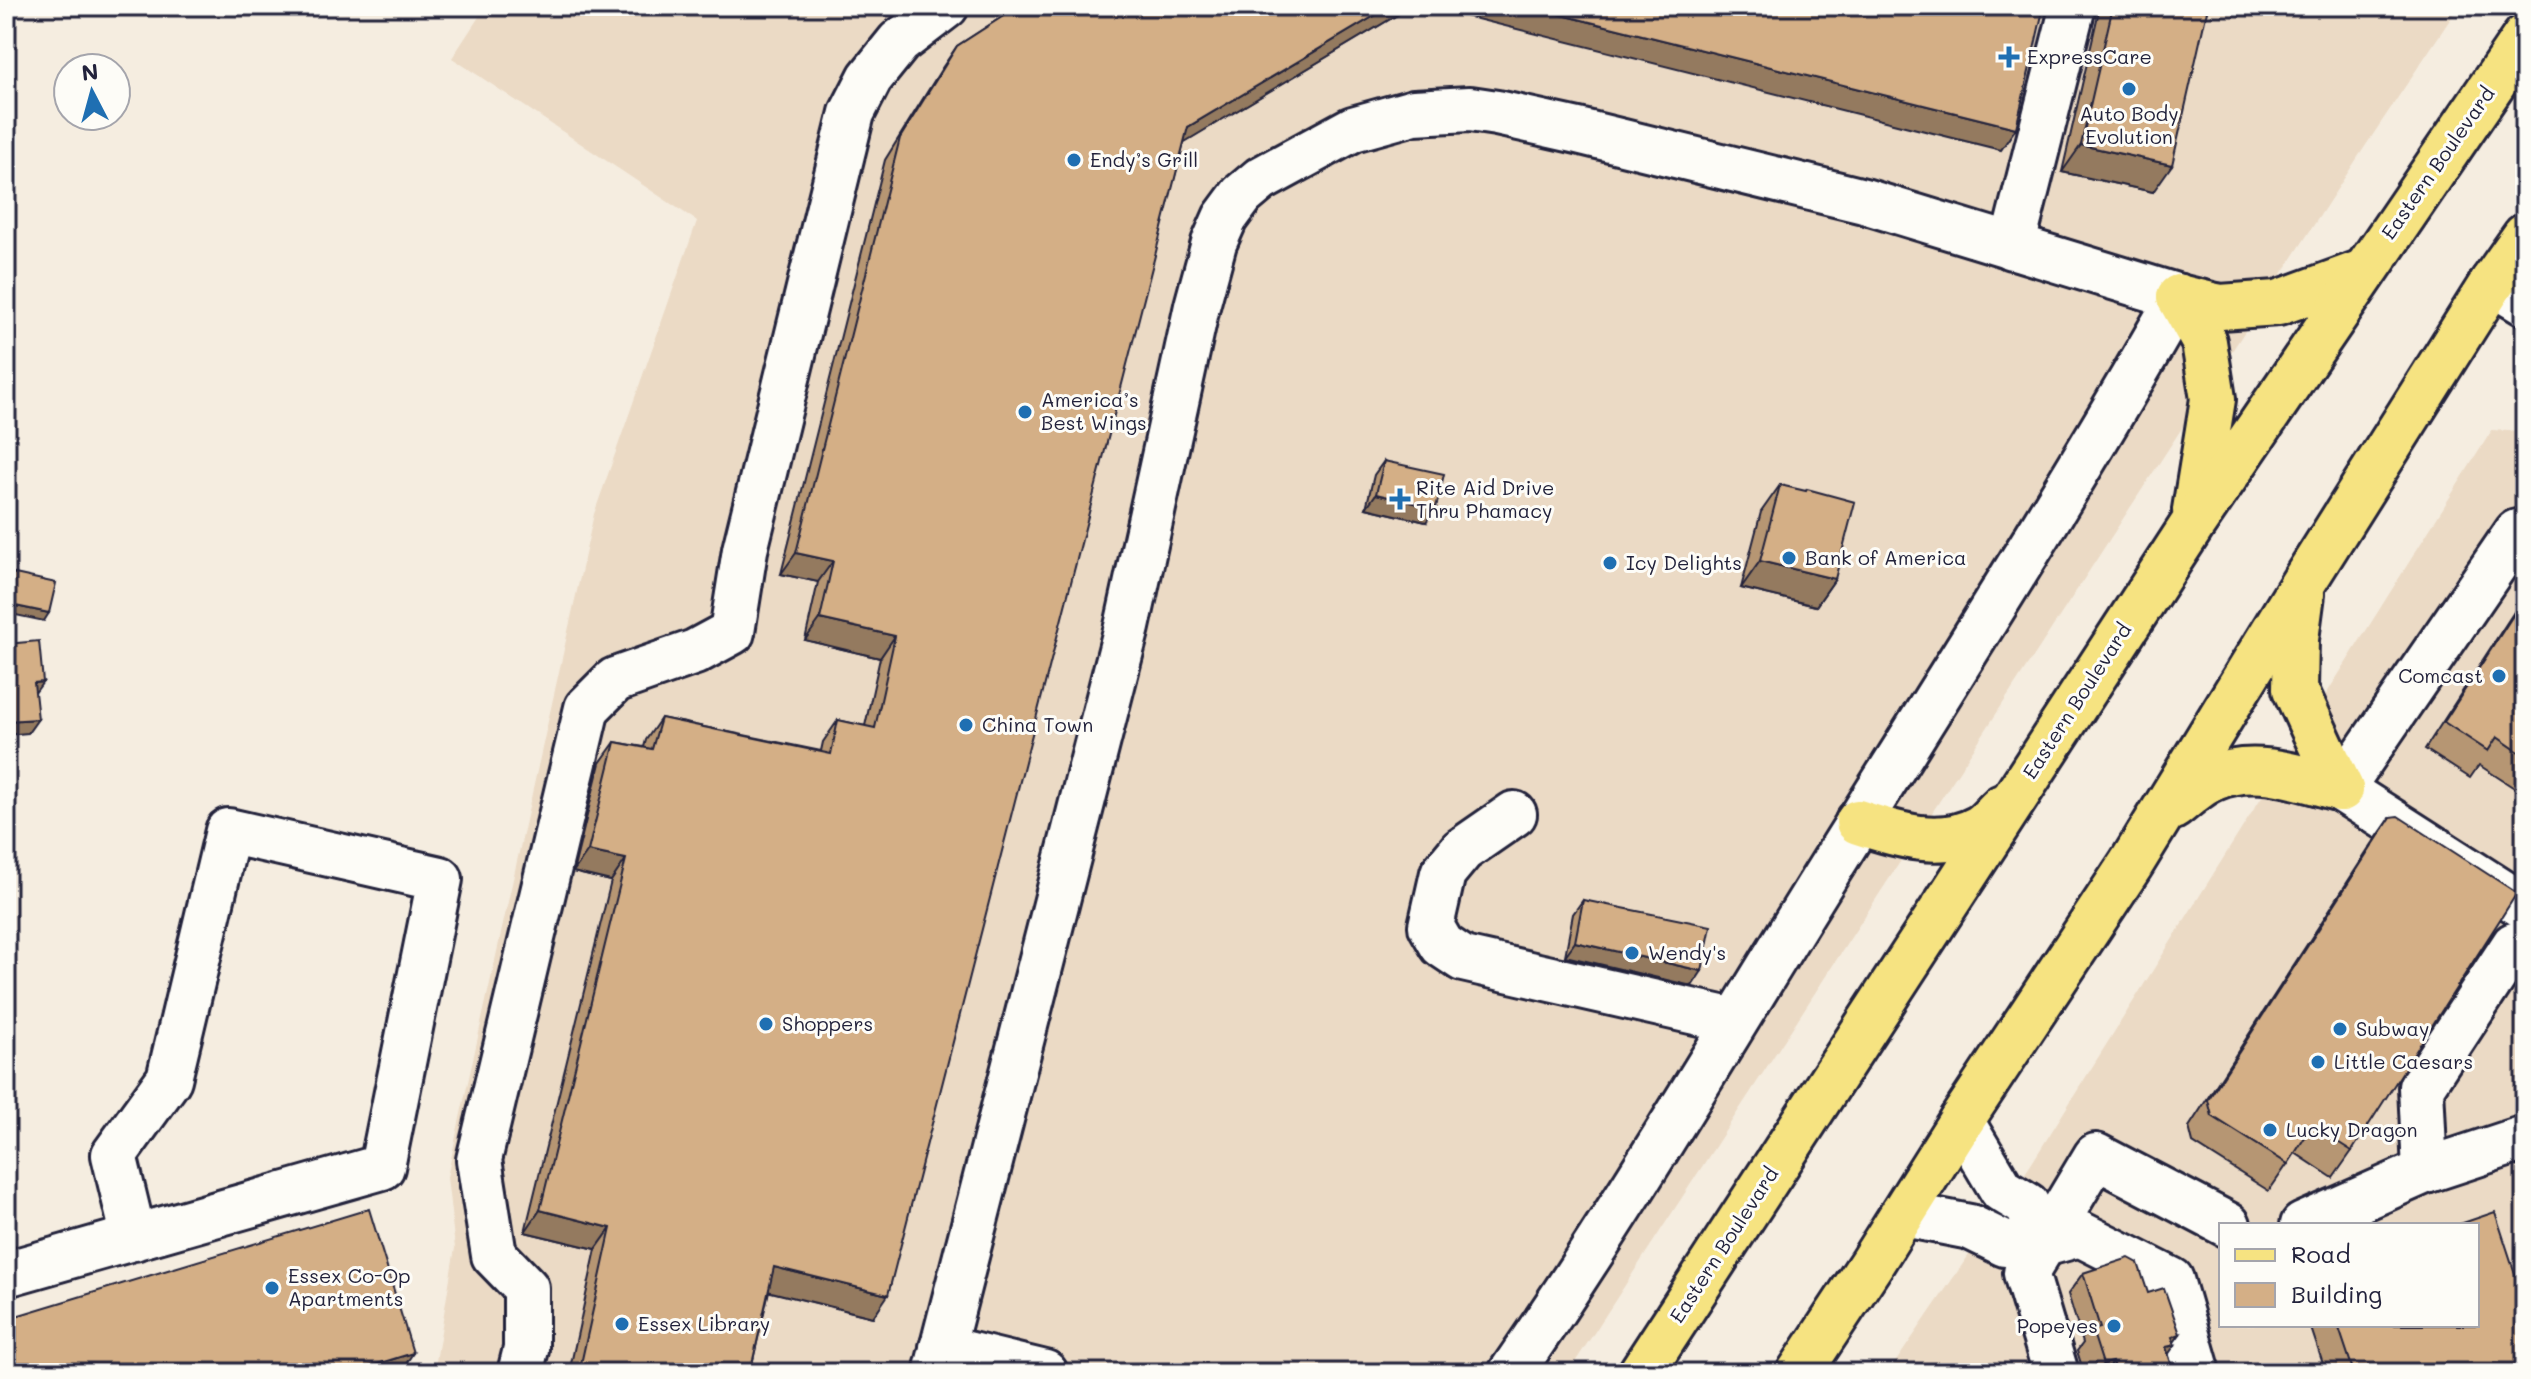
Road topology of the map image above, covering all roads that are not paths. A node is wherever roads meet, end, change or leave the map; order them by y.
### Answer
1 (946, 6) edge
2 (2073, 6) edge
3 (2525, 37) edge
4 (2525, 236) edge
5 (2012, 247) junction
6 (2363, 272) junction
7 (2509, 293) edge
8 (2179, 297) junction
9 (2193, 524) junction
10 (2525, 531) edge
11 (2303, 583) junction
12 (2341, 789) junction
13 (2019, 791) junction
14 (1514, 814) dead end
15 (2162, 815) junction
16 (1858, 822) junction
17 (2520, 926) edge
18 (1735, 1021) junction
19 (1961, 1121) junction
20 (2525, 1138) edge
21 (2425, 1171) junction
22 (1903, 1214) junction
23 (2224, 1223) edge
24 (2308, 1223) edge
25 (134, 1238) junction
26 (2044, 1244) junction
27 (6, 1274) edge
28 (939, 1360) edge
29 (520, 1373) edge
30 (1045, 1373) edge
31 (1511, 1373) edge
32 (1641, 1373) edge
33 (1799, 1373) edge
34 (2056, 1373) edge
35 (2198, 1373) edge

1 - 29 lane
2 - 5 lane
3 - 6 main road, Eastern Boulevard
4 - 7 main road
5 - 8 lane
5 - 28 lane
6 - 8 main road
6 - 9 main road, Eastern Boulevard
7 - 11 main road
8 - 9 main road
8 - 16 lane
9 - 13 main road, Eastern Boulevard
10 - 12 lane
11 - 12 main road
11 - 15 main road
12 - 15 main road
12 - 17 lane
13 - 16 main road
13 - 32 main road, Eastern Boulevard
14 - 18 lane
15 - 19 main road
16 - 18 lane
17 - 21 lane
18 - 31 lane
19 - 22 main road
19 - 26 lane
20 - 21 lane
21 - 24 lane
22 - 26 lane
22 - 33 main road
23 - 26 lane
25 - 25 lane
25 - 27 lane
26 - 34 lane
26 - 35 lane
28 - 30 lane

